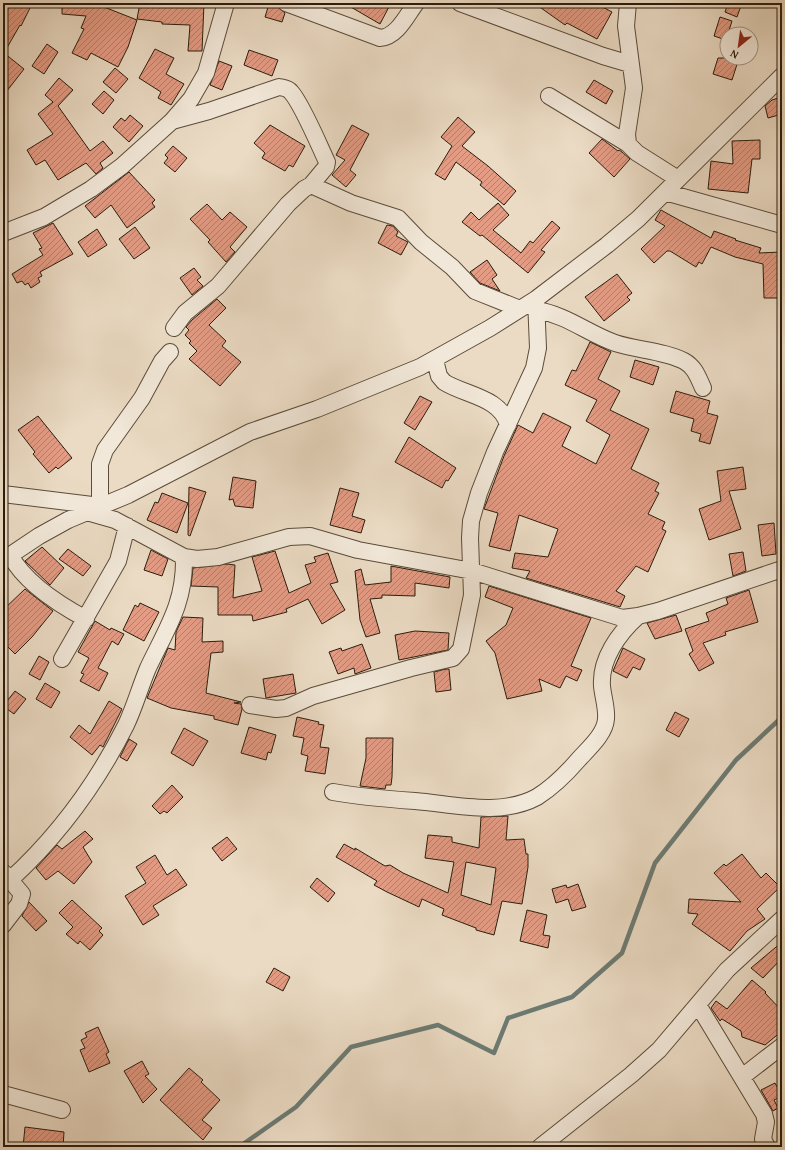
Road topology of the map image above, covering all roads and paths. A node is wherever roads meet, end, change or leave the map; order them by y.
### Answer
1 (226, 3) edge
2 (286, 3) edge
3 (416, 3) edge
4 (460, 3) edge
5 (628, 3) edge
6 (630, 64) junction
7 (782, 76) edge
8 (549, 96) dead end
9 (172, 121) junction
10 (628, 144) junction
11 (678, 179) junction
12 (311, 185) junction
13 (665, 192) junction
14 (782, 225) edge
15 (3, 233) edge
16 (536, 304) junction
17 (520, 309) junction
18 (174, 328) dead end
19 (170, 352) dead end
20 (435, 360) junction
21 (703, 388) dead end
22 (508, 425) junction
23 (3, 494) edge
24 (94, 509) junction
25 (127, 526) junction
26 (6, 557) edge
27 (184, 557) junction
28 (782, 569) edge
29 (472, 571) junction
30 (638, 616) junction
31 (86, 619) junction
32 (62, 659) dead end
33 (250, 705) dead end
34 (333, 792) dead end
35 (7, 876) edge
36 (782, 919) edge
37 (3, 925) edge
38 (698, 1005) junction
39 (782, 1046) edge
40 (742, 1077) junction
41 (3, 1094) edge
42 (62, 1110) dead end
43 (540, 1147) edge
44 (767, 1147) edge

1 - 9 street
2 - 3 street
4 - 6 street
5 - 6 street
6 - 10 street
7 - 11 street
8 - 10 street
9 - 12 street
9 - 15 street
10 - 11 street
11 - 13 street
12 - 17 street
12 - 18 street
13 - 14 street
13 - 16 street
16 - 17 street
16 - 21 street
16 - 22 street
17 - 20 street
19 - 24 street
20 - 22 street
20 - 24 street
22 - 29 street
23 - 24 street
24 - 25 street
24 - 26 street
25 - 27 street
25 - 31 street
26 - 31 street
27 - 29 street
27 - 35 street
28 - 30 street
29 - 30 street
29 - 33 street
30 - 34 street
31 - 32 street
35 - 37 street
36 - 38 street
38 - 40 street
38 - 43 street
39 - 40 street
40 - 44 street
41 - 42 street

